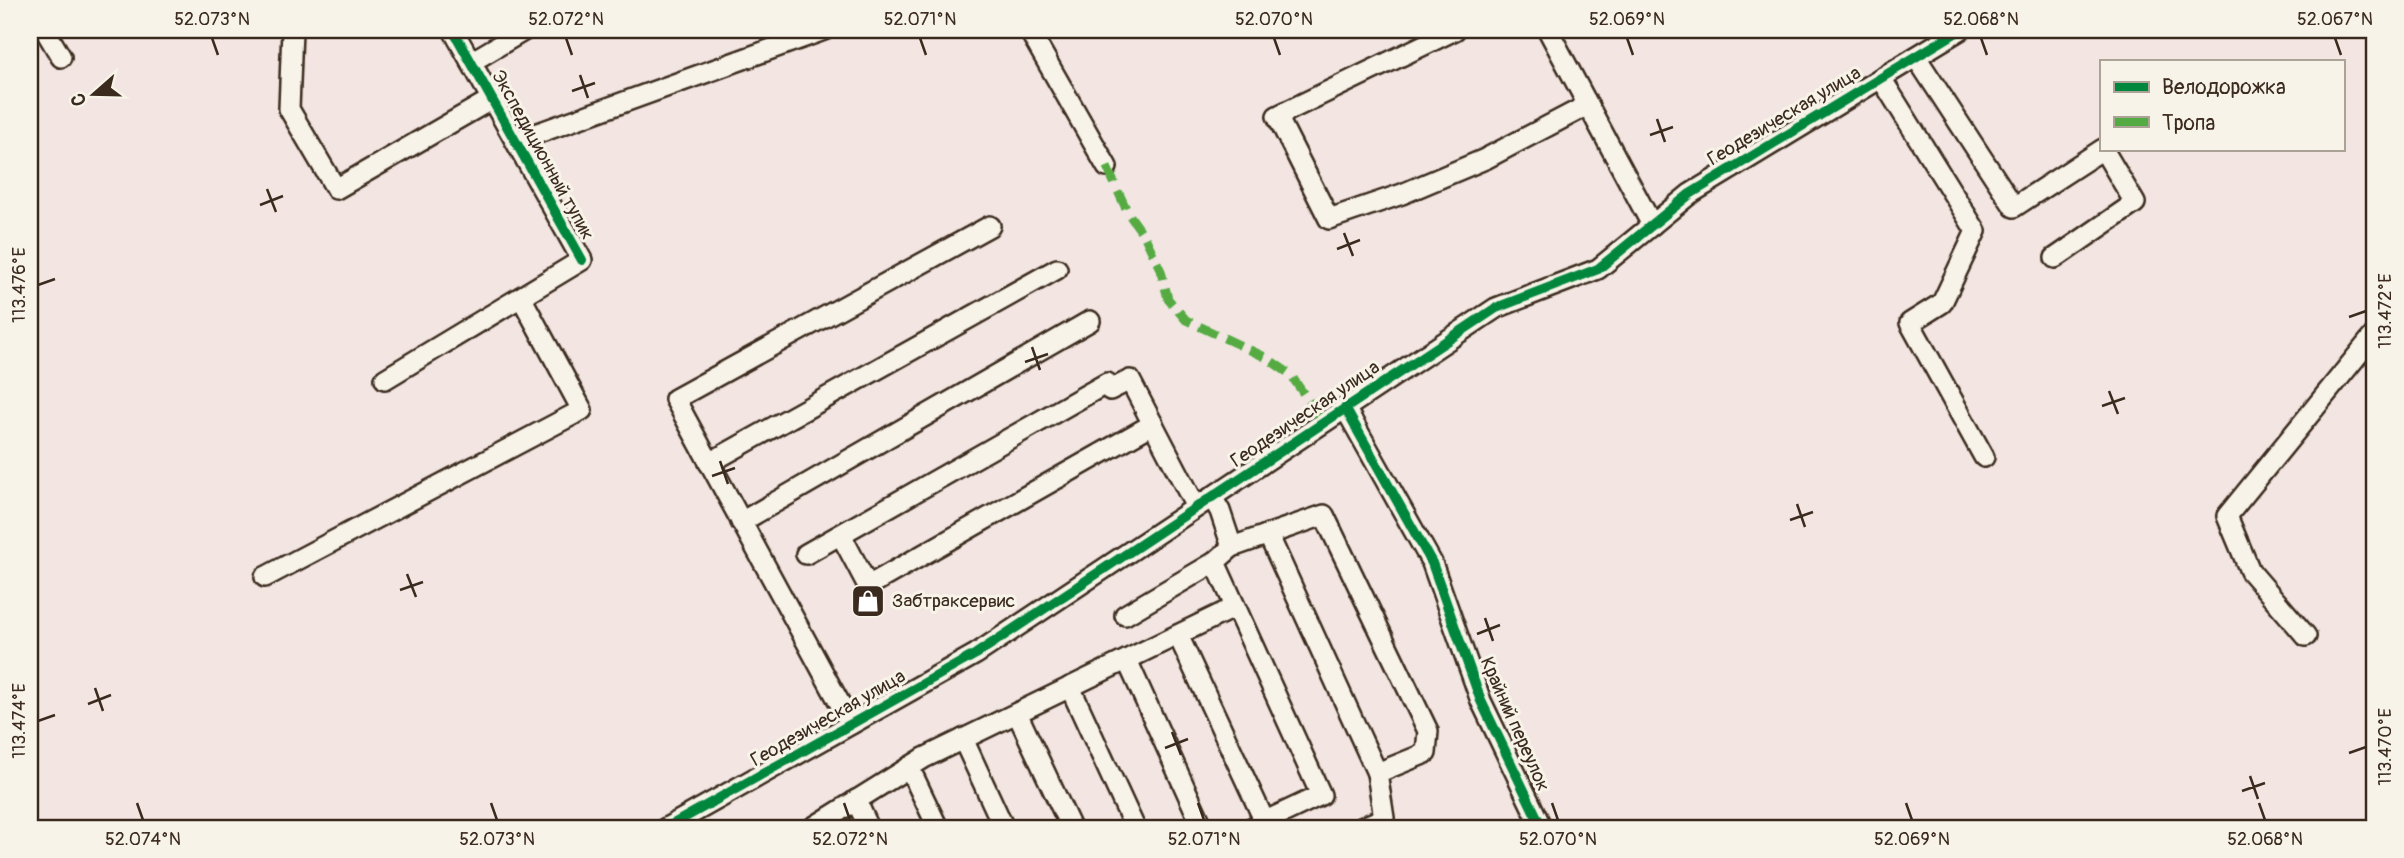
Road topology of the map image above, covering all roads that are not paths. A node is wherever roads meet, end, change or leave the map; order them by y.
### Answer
1 (45, 30) edge
2 (292, 30) edge
3 (453, 30) edge
4 (525, 30) edge
5 (824, 30) edge
6 (1030, 30) edge
7 (1455, 30) edge
8 (1548, 30) edge
9 (1961, 30) edge
10 (61, 57) dead end
11 (1916, 57) junction
12 (471, 62) junction
13 (1881, 78) junction
14 (492, 99) junction
15 (1588, 105) junction
16 (516, 141) junction
17 (2101, 150) edge
18 (2104, 150) edge
19 (1107, 167) dead end
20 (1652, 225) junction
21 (990, 226) dead end
22 (2055, 258) dead end
23 (1057, 269) dead end
24 (521, 297) junction
25 (1090, 321) dead end
26 (2374, 335) edge
27 (385, 379) dead end
28 (1345, 408) junction
29 (1153, 424) junction
30 (1984, 457) dead end
31 (709, 463) junction
32 (1204, 502) junction
33 (741, 522) junction
34 (1268, 534) junction
35 (841, 535) junction
36 (1231, 547) junction
37 (806, 554) dead end
38 (1215, 562) junction
39 (265, 577) dead end
40 (1236, 607) junction
41 (1125, 615) dead end
42 (1178, 635) junction
43 (2306, 636) dead end
44 (1127, 660) junction
45 (1070, 687) junction
46 (1017, 713) junction
47 (851, 724) junction
48 (963, 739) junction
49 (909, 767) junction
50 (1377, 773) junction
51 (856, 800) junction
52 (1258, 825) edge
53 (666, 828) edge
54 (812, 828) edge
55 (869, 828) edge
56 (938, 828) edge
57 (1004, 828) edge
58 (1071, 828) edge
59 (1135, 828) edge
60 (1203, 828) edge
61 (1361, 828) edge
62 (1542, 828) edge

1 - 10 street
2 - 14 street
3 - 12 street, Экспедиционный тупик
4 - 12 street
5 - 16 street
6 - 19 street
7 - 15 street
8 - 15 street
9 - 11 street, Геодезическая улица
11 - 13 street, Геодезическая улица
11 - 17 street
12 - 14 street, Экспедиционный тупик
13 - 20 street, Геодезическая улица
13 - 30 street
14 - 16 street, Экспедиционный тупик
15 - 20 street
16 - 24 street, Экспедиционный тупик
18 - 22 street
20 - 28 street, Геодезическая улица
21 - 31 street
23 - 31 street
24 - 27 street
24 - 39 street
25 - 33 street
26 - 43 street
28 - 32 street, Геодезическая улица
28 - 62 street, Крайний переулок
29 - 32 street
29 - 35 street
29 - 35 street
31 - 33 street
32 - 36 street
32 - 47 street, Геодезическая улица
33 - 47 street
34 - 36 street
34 - 50 street
34 - 50 street
35 - 37 street
36 - 38 street
38 - 40 street
38 - 41 street
40 - 42 street
40 - 52 street
42 - 44 street
42 - 52 street
44 - 45 street
44 - 60 street
45 - 46 street
45 - 59 street
46 - 48 street
46 - 58 street
47 - 53 street, Геодезическая улица
48 - 49 street
48 - 57 street
49 - 51 street
49 - 56 street
50 - 61 street
51 - 54 street
51 - 55 street

